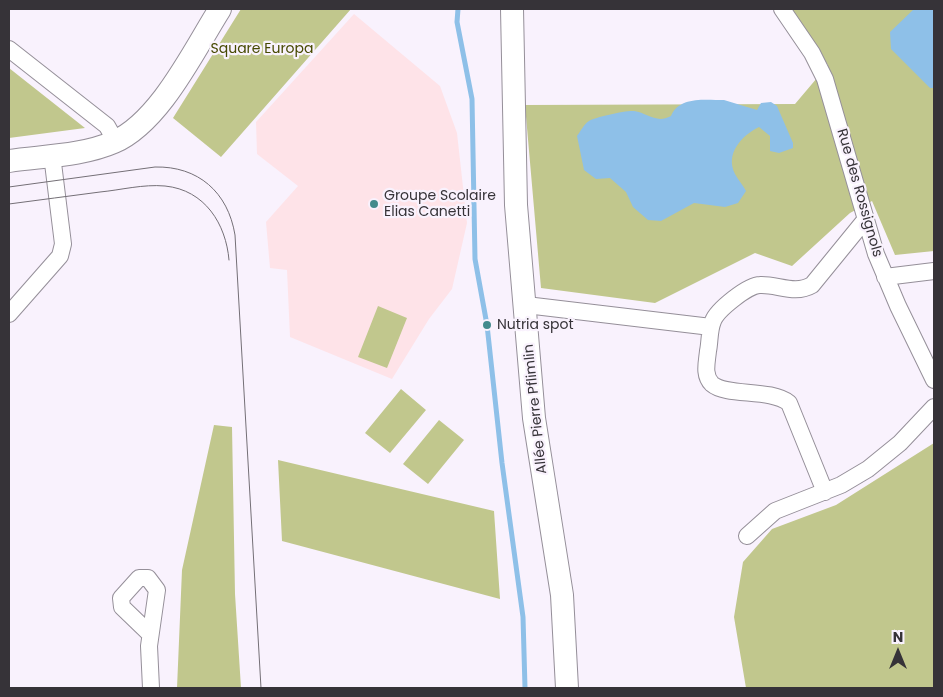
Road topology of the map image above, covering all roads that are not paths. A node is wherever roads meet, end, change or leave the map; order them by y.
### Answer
1 (220, 9) edge
2 (512, 9) edge
3 (782, 9) edge
4 (9, 49) edge
5 (116, 142) junction
6 (52, 155) junction
7 (9, 161) edge
8 (865, 220) junction
9 (934, 271) edge
10 (885, 277) junction
11 (526, 305) junction
12 (9, 314) edge
13 (711, 326) junction
14 (934, 380) edge
15 (934, 406) edge
16 (825, 492) junction
17 (747, 536) dead end
18 (150, 634) dead end
19 (151, 688) edge
20 (567, 688) edge

1 - 5 street
2 - 11 street, Allée Pierre Pflimlin
3 - 8 street, Rue des Rossignols
4 - 5 street
5 - 6 street
6 - 7 street
6 - 12 street
8 - 10 street, Rue des Rossignols
8 - 13 street
9 - 10 street
10 - 14 street, Rue des Rossignols
11 - 13 street
11 - 20 street, Allée Pierre Pflimlin
13 - 16 street
15 - 16 street
16 - 17 street
18 - 19 street

